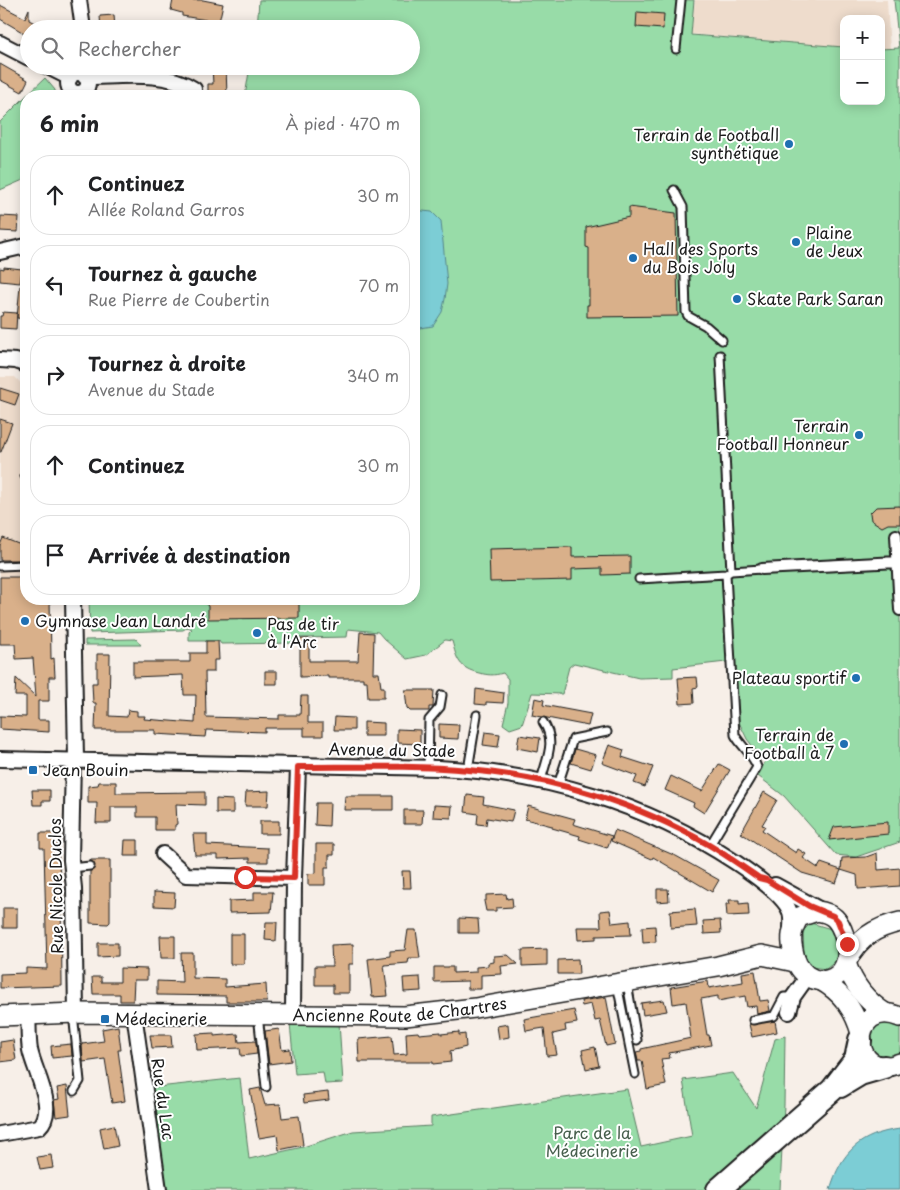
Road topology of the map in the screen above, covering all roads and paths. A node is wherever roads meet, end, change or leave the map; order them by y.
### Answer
1 (79, 0) edge
2 (681, 0) edge
3 (82, 20) edge
4 (0, 43) edge
5 (676, 49) dead end
6 (20, 53) edge
7 (80, 75) edge
8 (103, 75) edge
9 (84, 90) edge
10 (194, 90) edge
11 (674, 190) dead end
12 (20, 247) edge
13 (0, 252) edge
14 (722, 340) dead end
15 (720, 355) dead end
16 (0, 360) edge
17 (20, 363) edge
18 (898, 541) edge
19 (898, 562) junction
20 (20, 565) edge
21 (0, 566) edge
22 (762, 569) joint
23 (728, 573) junction
24 (639, 579) dead end
25 (73, 605) edge
26 (900, 610) edge
27 (442, 695) dead end
28 (477, 715) dead end
29 (543, 722) dead end
30 (606, 732) dead end
31 (0, 759) edge
32 (74, 759) junction
33 (298, 767) junction
34 (428, 768) junction
35 (468, 770) junction
36 (541, 781) junction
37 (558, 785) junction
38 (710, 845) junction
39 (163, 854) dead end
40 (90, 866) dead end
41 (72, 868) junction
42 (294, 878) junction
43 (759, 878) junction
44 (831, 917) junction
45 (894, 924) edge
46 (791, 934) junction
47 (762, 955) junction
48 (847, 961) junction
49 (795, 962) junction
50 (814, 978) junction
51 (622, 983) junction
52 (793, 997) junction
53 (789, 1012) dead end
54 (74, 1013) junction
55 (134, 1013) junction
56 (28, 1014) junction
57 (258, 1015) junction
58 (293, 1015) junction
59 (892, 1015) edge
60 (0, 1016) edge
61 (753, 1020) dead end
62 (860, 1036) junction
63 (637, 1040) dead end
64 (894, 1066) edge
65 (635, 1074) dead end
66 (266, 1087) dead end
67 (832, 1090) junction
68 (74, 1091) dead end
69 (0, 1134) edge
70 (159, 1190) edge
71 (718, 1190) edge

1 - 3 street
2 - 5 lane
4 - 6 street
7 - 9 street
8 - 10 street
11 - 14 lane
12 - 13 street
15 - 23 lane
16 - 17 street
18 - 19 street
19 - 22 street
19 - 26 street
20 - 21 lane
22 - 23 lane
23 - 24 lane
23 - 38 lane
25 - 32 street, Rue Nicole Duclos
27 - 34 lane
28 - 35 lane
29 - 36 lane
30 - 37 lane
31 - 32 street, Avenue du Stade
32 - 33 street, Avenue du Stade
32 - 41 street, Rue Nicole Duclos
33 - 34 street, Avenue du Stade
33 - 42 street
34 - 35 street, Avenue du Stade
35 - 36 street, Avenue du Stade
36 - 37 street, Avenue du Stade
37 - 38 street, Avenue du Stade
38 - 43 street, Avenue du Stade
39 - 42 street
40 - 41 lane
41 - 54 street, Rue Nicole Duclos
42 - 58 street
43 - 44 street, Avenue du Stade
43 - 46 street, Avenue du Stade
44 - 45 main road
44 - 46 main road
44 - 48 main road
45 - 48 main road
46 - 47 main road
46 - 49 main road
47 - 49 main road, Ancienne Route de Chartres
47 - 51 main road, Ancienne Route de Chartres
48 - 50 main road
48 - 59 main road
49 - 50 main road
50 - 52 street
50 - 62 main road
51 - 58 main road, Ancienne Route de Chartres
51 - 63 lane
51 - 65 lane
52 - 53 street
52 - 61 lane
54 - 55 main road, Ancienne Route de Chartres
54 - 56 main road, Ancienne Route de Chartres
54 - 68 lane
55 - 57 main road, Ancienne Route de Chartres
55 - 70 street, Rue du Lac
56 - 60 main road, Ancienne Route de Chartres
56 - 69 street
57 - 58 main road, Ancienne Route de Chartres
57 - 66 lane
59 - 62 main road
62 - 64 main road
62 - 67 highway
64 - 67 highway
67 - 71 highway

